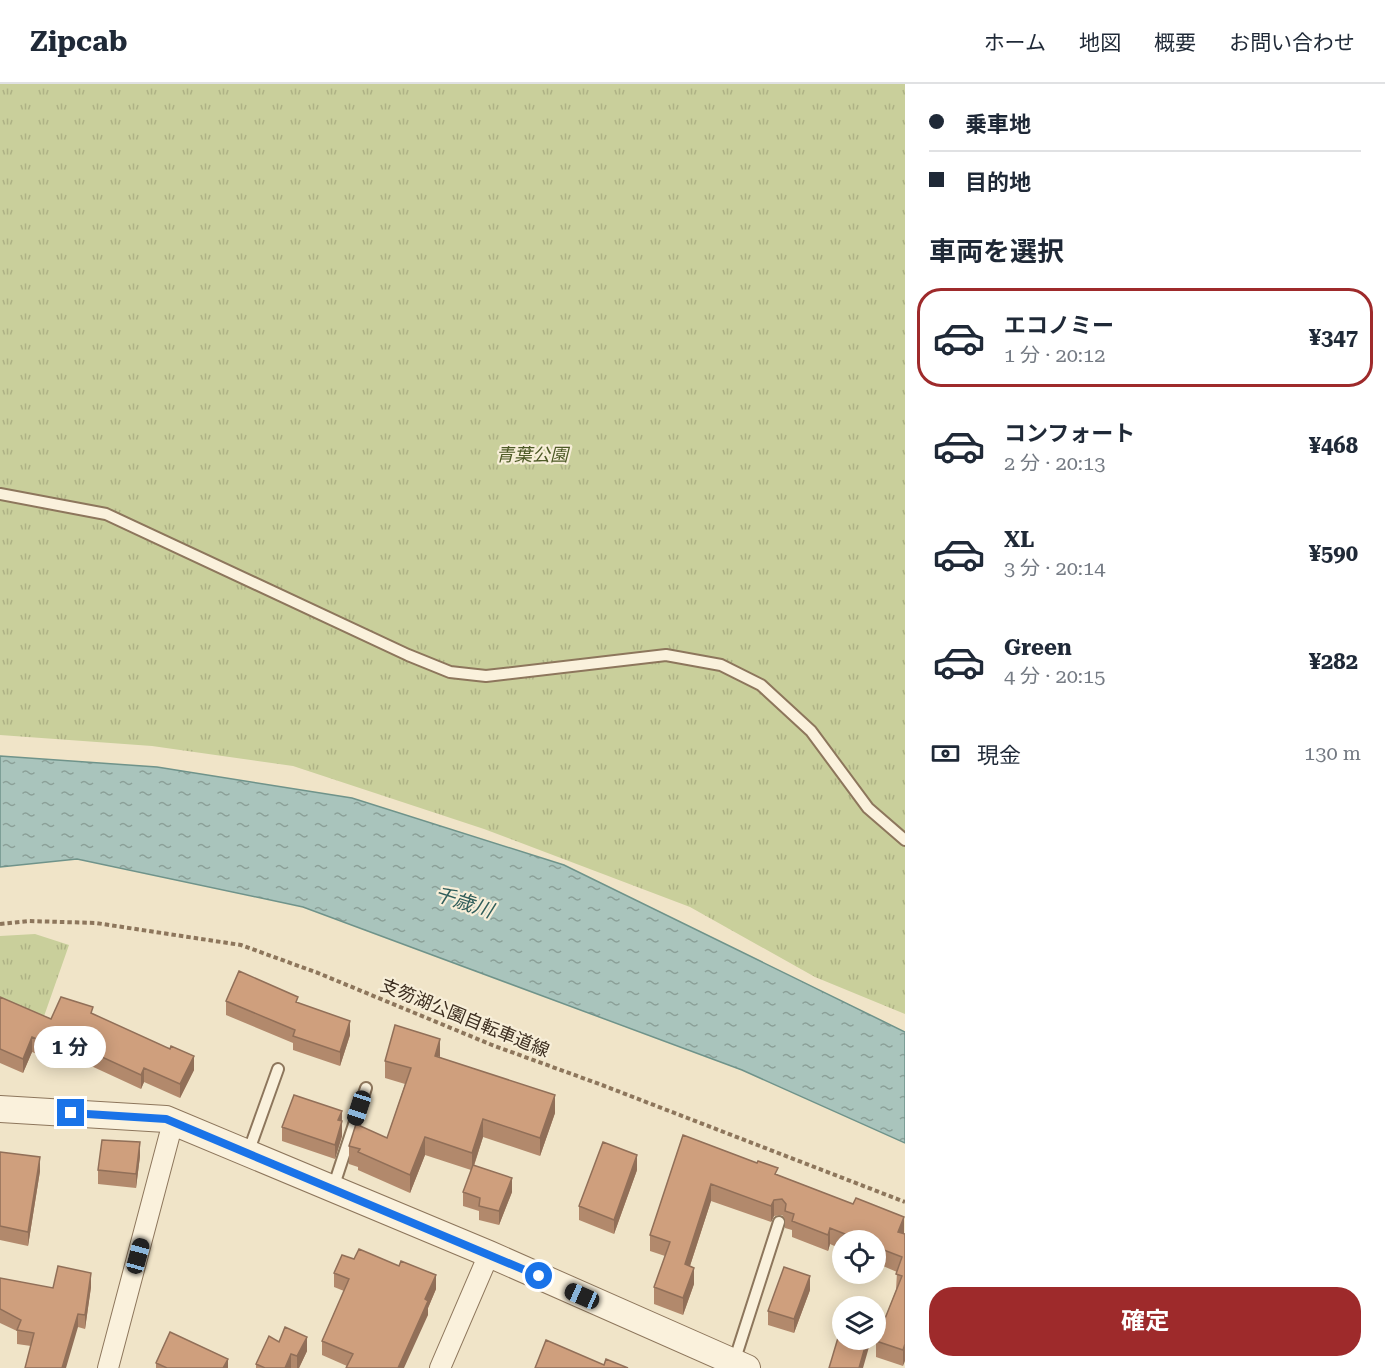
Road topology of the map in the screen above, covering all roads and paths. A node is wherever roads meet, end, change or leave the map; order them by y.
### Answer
1 (0, 494) edge
2 (905, 840) edge
3 (0, 924) edge
4 (278, 1069) dead end
5 (366, 1088) dead end
6 (0, 1109) edge
7 (173, 1122) junction
8 (248, 1153) junction
9 (333, 1189) junction
10 (905, 1202) edge
11 (779, 1222) dead end
12 (489, 1254) junction
13 (740, 1365) edge
14 (108, 1368) edge
15 (440, 1368) edge

1 - 2 lane
3 - 10 path, 支笏湖公園自転車道線
4 - 8 lane
5 - 9 lane
6 - 7 street
7 - 8 street
7 - 14 street
8 - 9 street
9 - 12 street
11 - 13 lane
12 - 13 street
12 - 15 street

